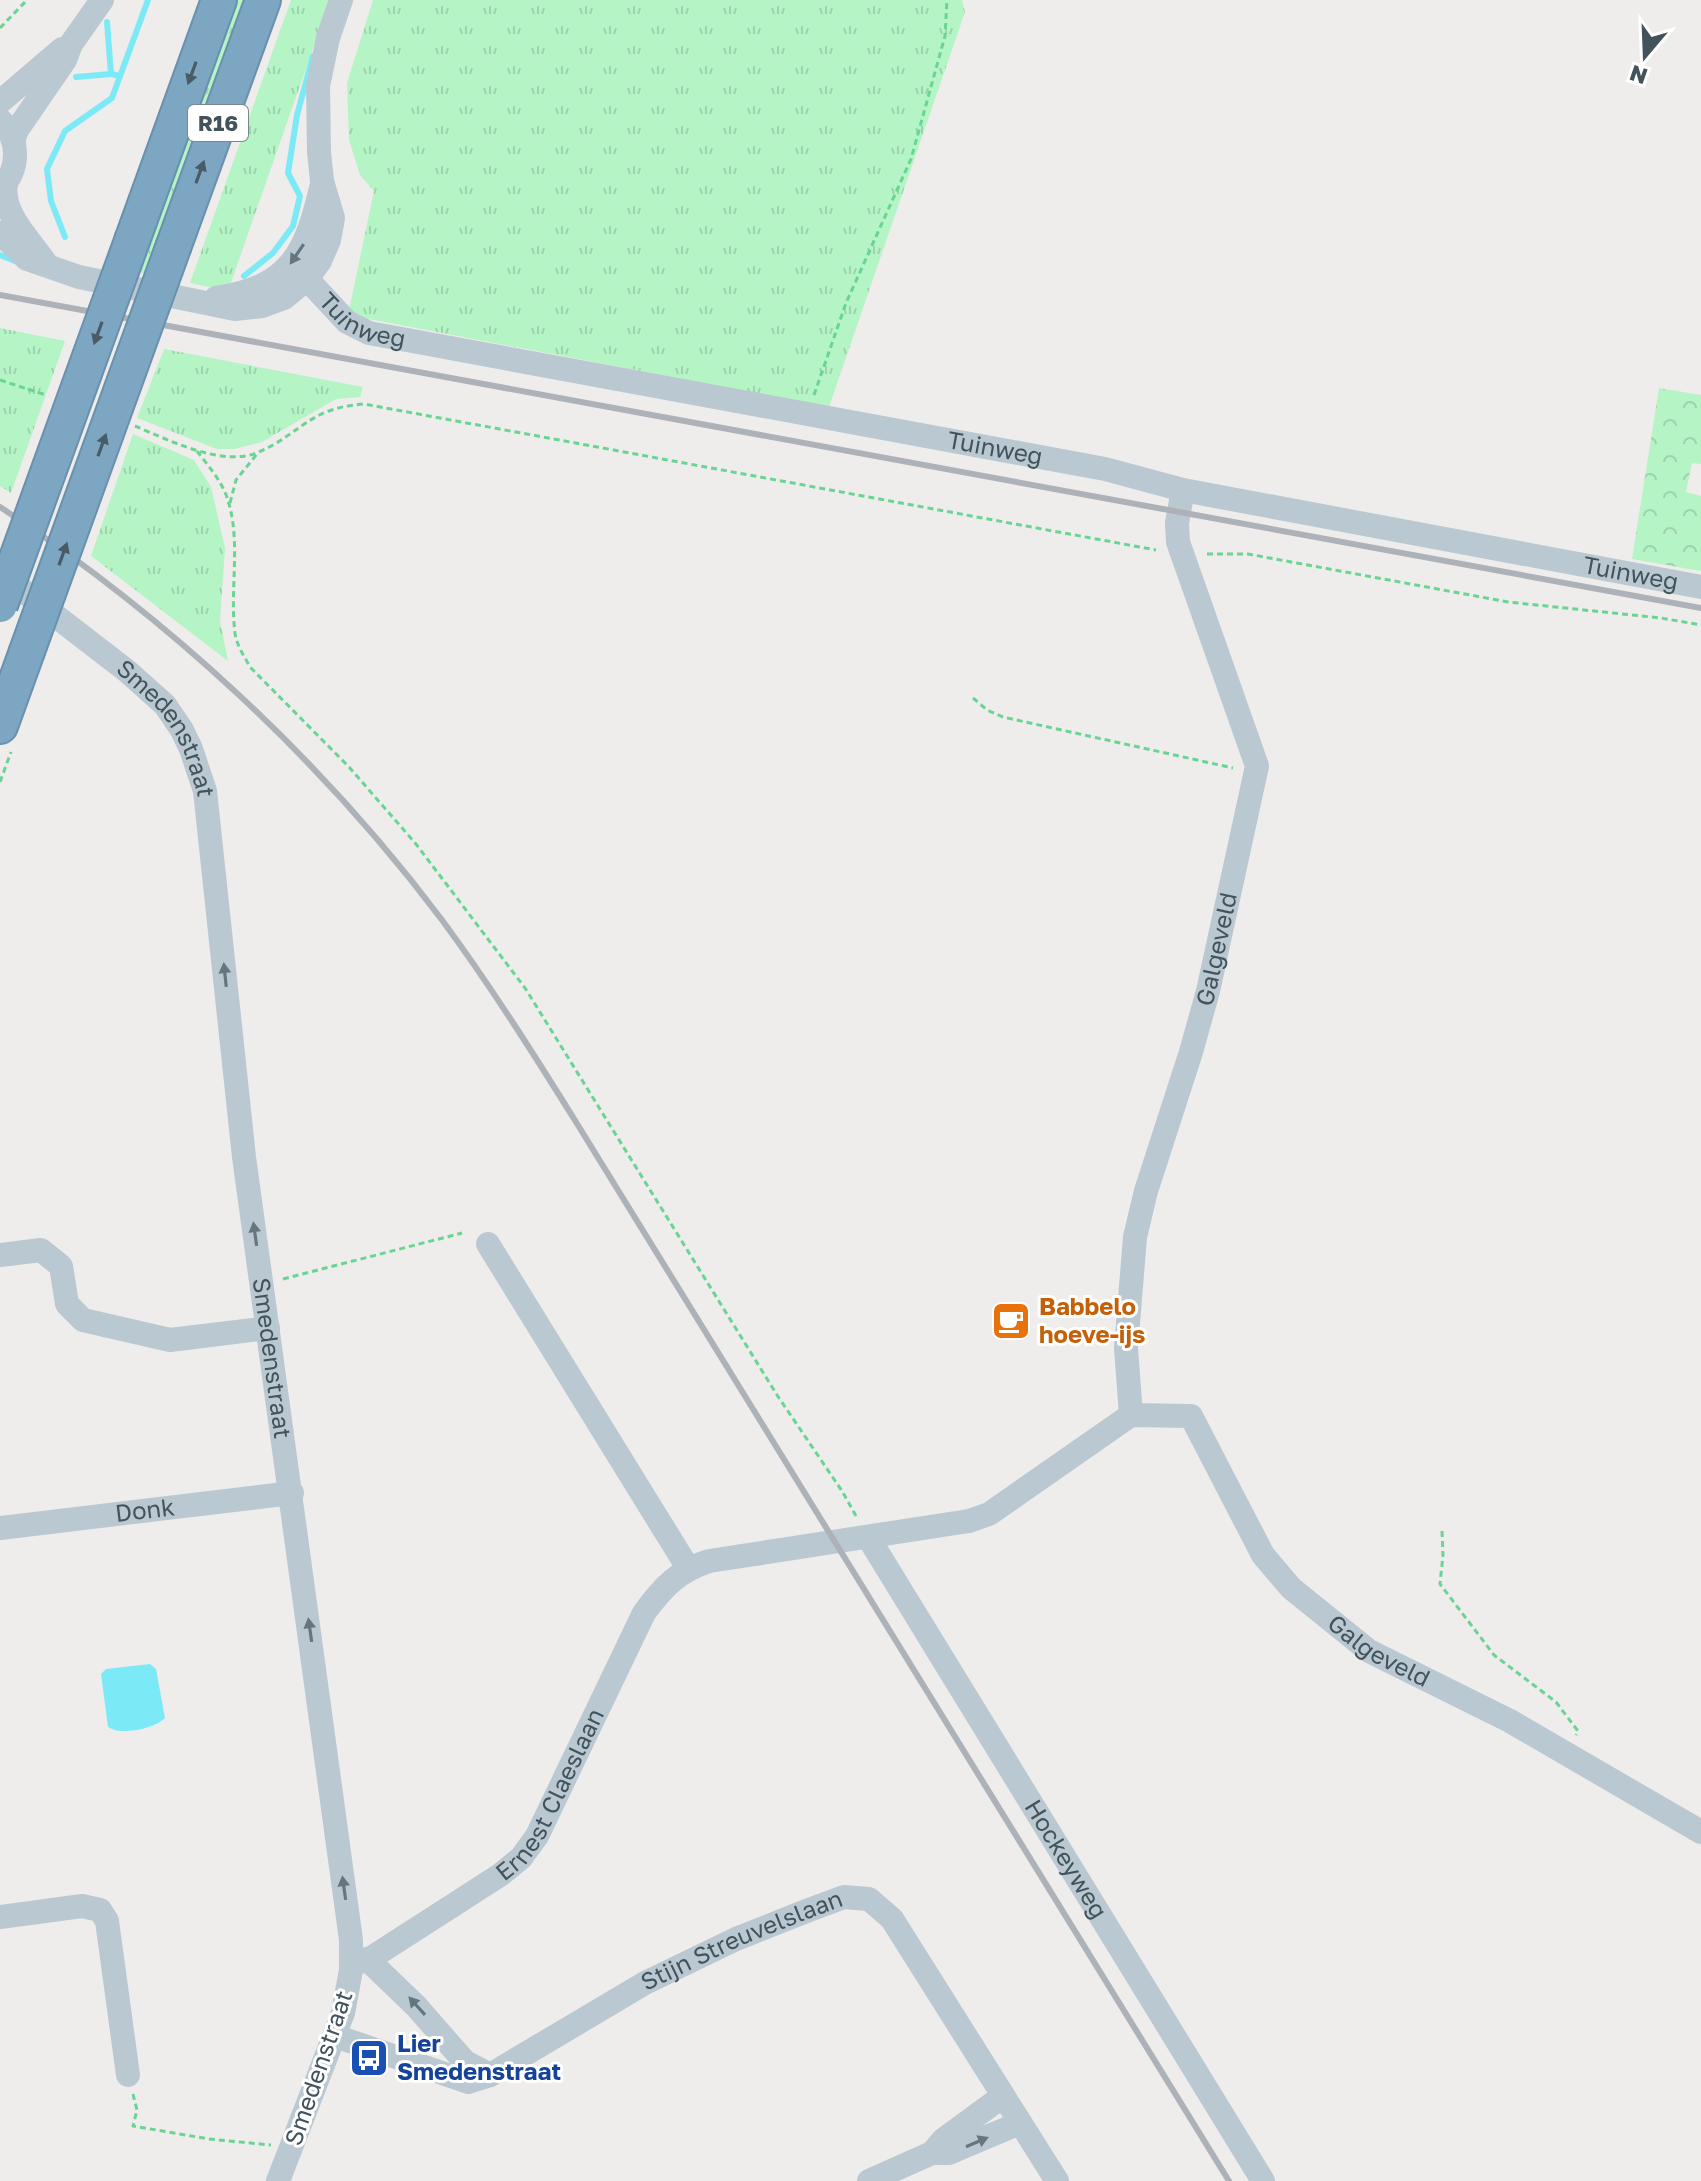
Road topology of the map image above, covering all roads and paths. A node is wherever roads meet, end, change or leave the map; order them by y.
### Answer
1 (27, 0) edge
2 (102, 0) edge
3 (219, 0) edge
4 (263, 0) edge
5 (341, 0) edge
6 (947, 0) edge
7 (0, 28) edge
8 (71, 44) junction
9 (0, 102) edge
10 (7, 129) edge
11 (322, 181) junction
12 (3, 186) edge
13 (0, 233) edge
14 (46, 264) junction
15 (307, 279) junction
16 (199, 301) junction
17 (0, 380) edge
18 (54, 398) dead end
19 (807, 413) junction
20 (131, 425) dead end
21 (196, 450) junction
22 (258, 453) junction
23 (1183, 490) junction
24 (230, 506) junction
25 (1183, 555) junction
26 (0, 573) edge
27 (1701, 587) edge
28 (15, 601) edge
29 (1701, 625) edge
30 (973, 698) dead end
31 (0, 726) edge
32 (1256, 773) junction
33 (462, 1233) dead end
34 (488, 1244) dead end
35 (0, 1255) edge
36 (262, 1284) junction
37 (268, 1328) junction
38 (1131, 1415) junction
39 (292, 1493) junction
40 (0, 1528) edge
41 (1442, 1531) dead end
42 (868, 1537) junction
43 (688, 1568) junction
44 (1568, 1753) junction
45 (1701, 1832) edge
46 (0, 1917) edge
47 (360, 1962) junction
48 (335, 2036) junction
49 (128, 2075) joint
50 (490, 2075) junction
51 (1003, 2096) junction
52 (1020, 2123) junction
53 (292, 2147) junction
54 (932, 2153) junction
55 (278, 2181) edge
56 (869, 2181) edge
57 (1057, 2181) edge
58 (1263, 2181) edge

1 - 7 path
2 - 8 street
3 -> 28 highway, R16, bridge
31 -> 4 highway, R16, bridge
5 - 11 street
6 - 19 path
8 - 9 street
8 - 10 street
10 - 12 street
11 - 15 street
11 -> 16 street
12 - 14 street
13 - 14 street
14 - 16 street
15 - 16 street
15 - 19 street, Tuinweg
17 - 18 path
19 - 23 street, Tuinweg
20 - 21 path
21 - 22 path
21 - 24 path
22 - 24 path
22 - 25 path
23 - 25 street, Galgeveld
23 - 27 street, Tuinweg
24 - 42 path
25 - 29 path
25 - 32 street, Galgeveld
26 - 28 street, Smedenstraat
36 -> 28 street, Smedenstraat
30 - 32 path
32 - 38 street, Galgeveld
33 - 36 path
34 - 43 street
35 - 37 street
36 - 37 street, Smedenstraat
37 - 39 street, Smedenstraat
38 - 42 street
38 - 44 street, Galgeveld
39 - 40 street, Donk
47 -> 39 street, Smedenstraat
41 - 44 path
42 - 43 street, Ernest Claeslaan
42 - 58 street, Hockeyweg
43 - 47 street, Ernest Claeslaan
44 - 45 street, Galgeveld
46 - 49 street
47 - 48 street, Smedenstraat
50 -> 47 street
48 - 50 street, Stijn Streuvelslaan
48 - 53 street, Smedenstraat
49 - 53 path
50 - 51 street, Stijn Streuvelslaan
51 - 52 street, Stijn Streuvelslaan
51 - 54 street
54 -> 52 street
52 - 57 street, Stijn Streuvelslaan
53 - 55 street, Smedenstraat
54 - 56 street

